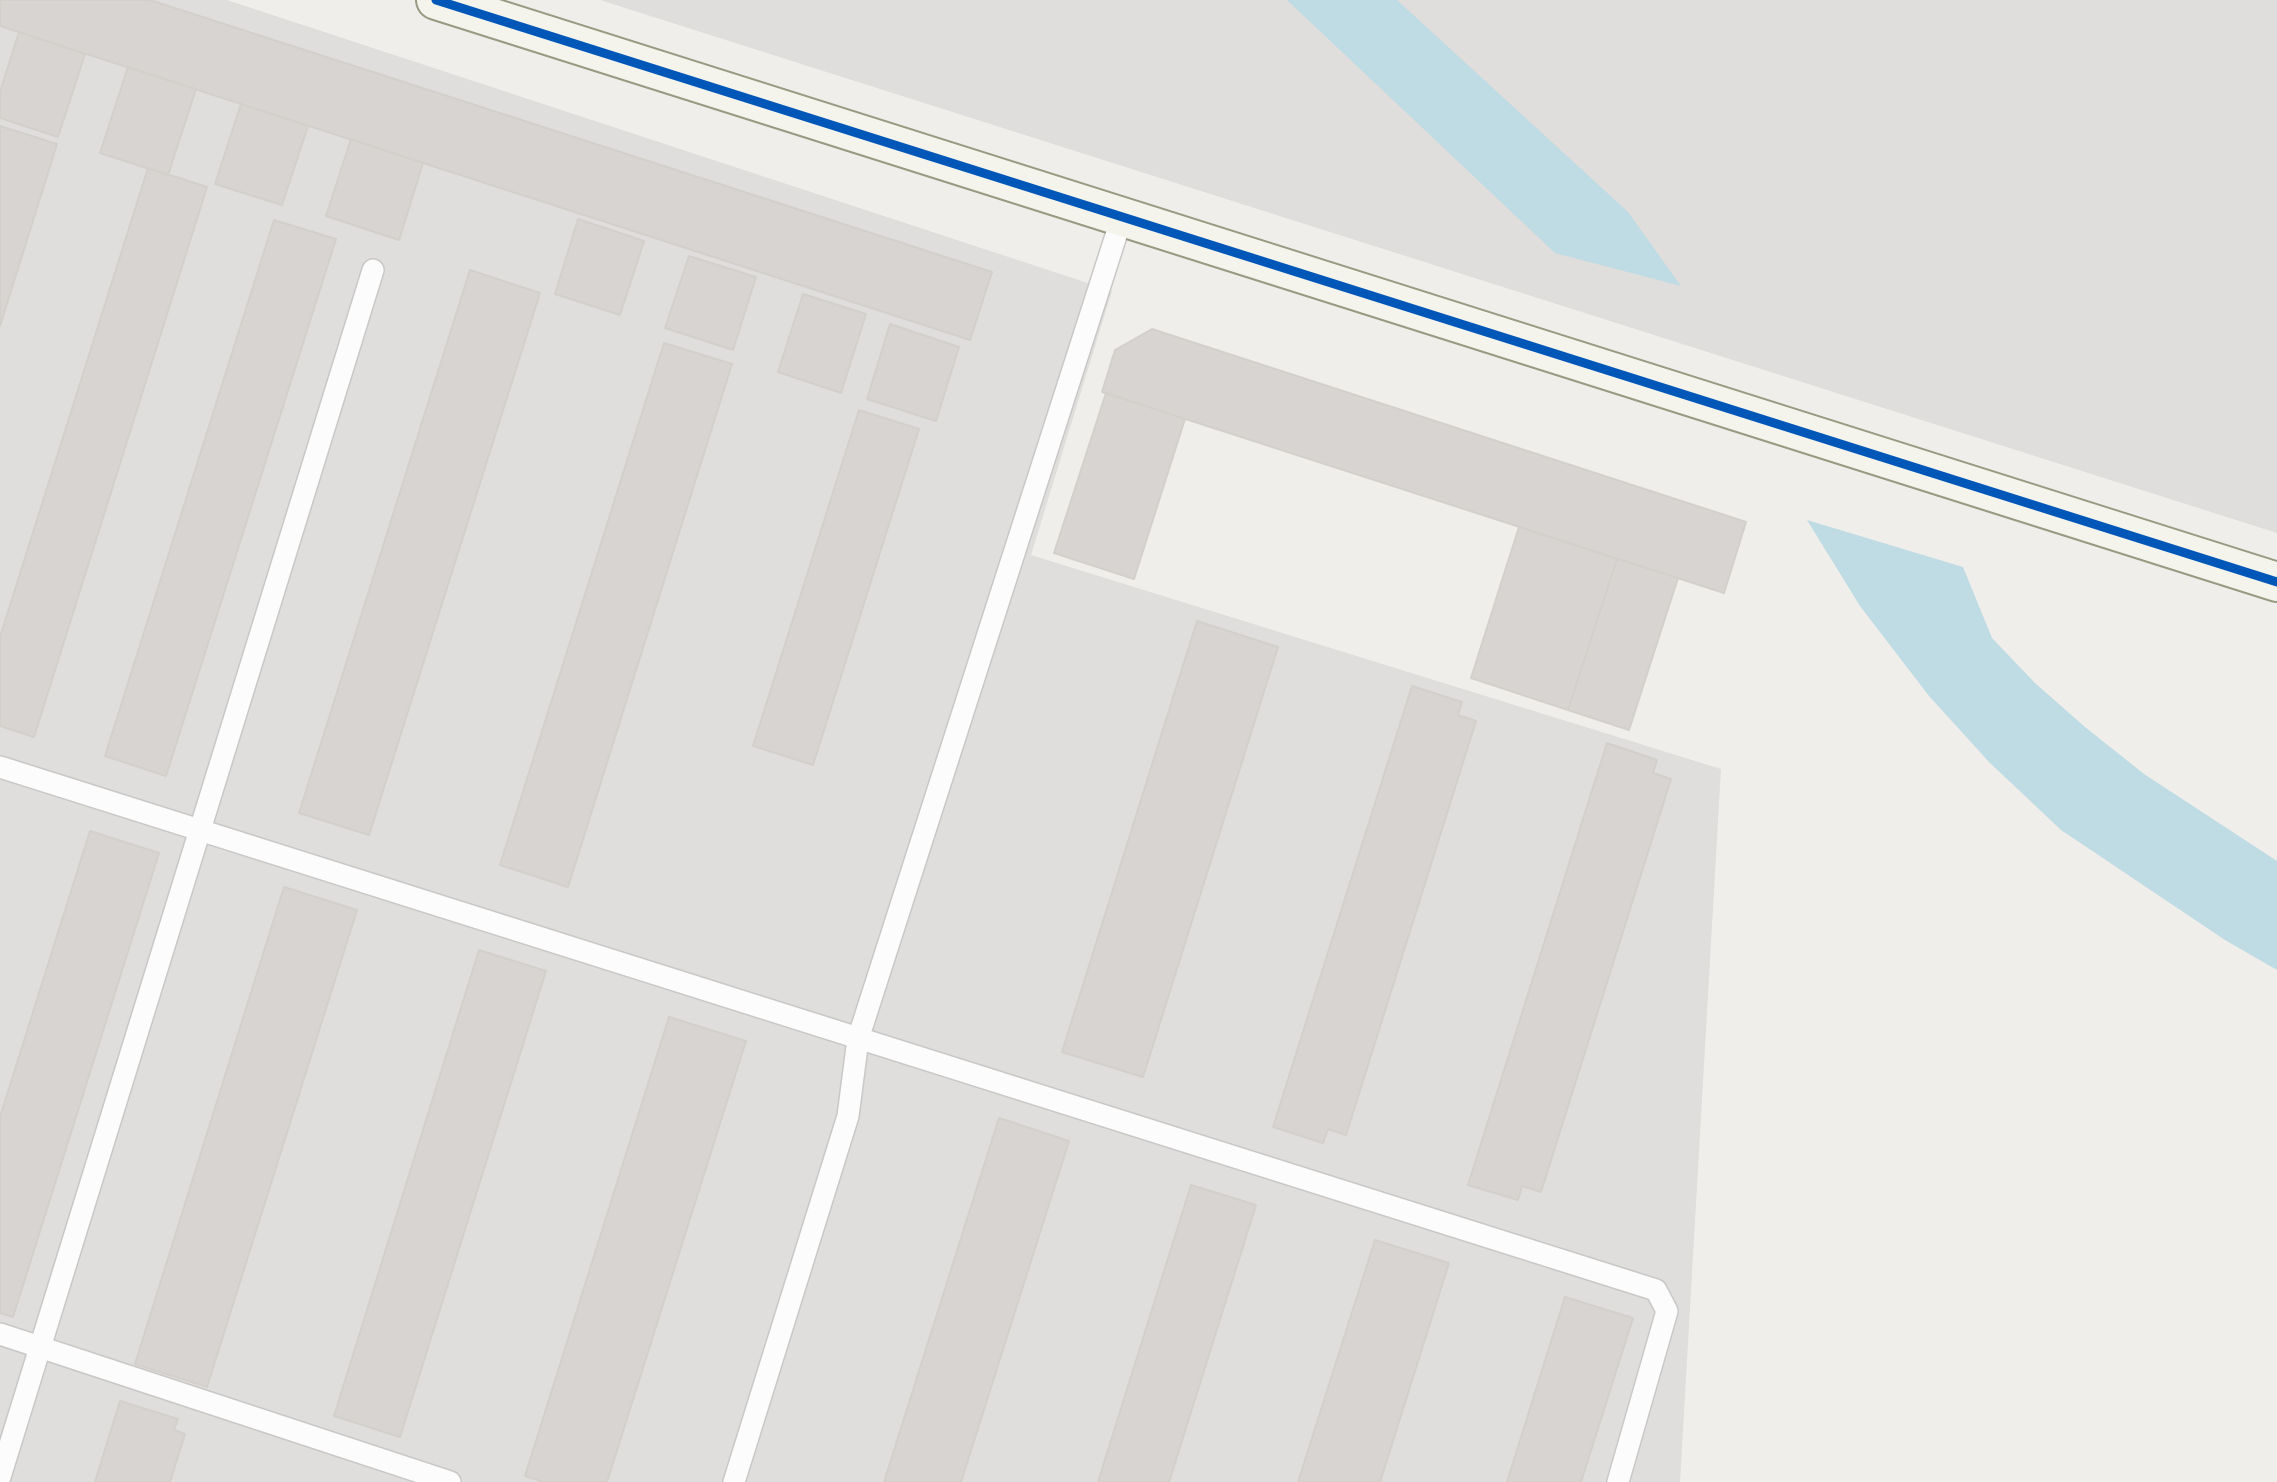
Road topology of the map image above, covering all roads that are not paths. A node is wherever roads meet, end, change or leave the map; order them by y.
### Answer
1 (436, 0) edge
2 (1122, 217) junction
3 (373, 270) dead end
4 (2277, 582) edge
5 (0, 767) edge
6 (200, 830) junction
7 (858, 1039) junction
8 (0, 1334) edge
9 (40, 1348) junction
10 (0, 1477) edge
11 (450, 1482) edge
12 (734, 1482) edge
13 (1618, 1482) edge

1 - 2 street
2 - 4 street
2 - 7 lane
3 - 6 lane
5 - 6 lane
6 - 7 lane
6 - 9 lane
7 - 12 lane
7 - 13 lane
8 - 9 lane
9 - 10 lane
9 - 11 lane

